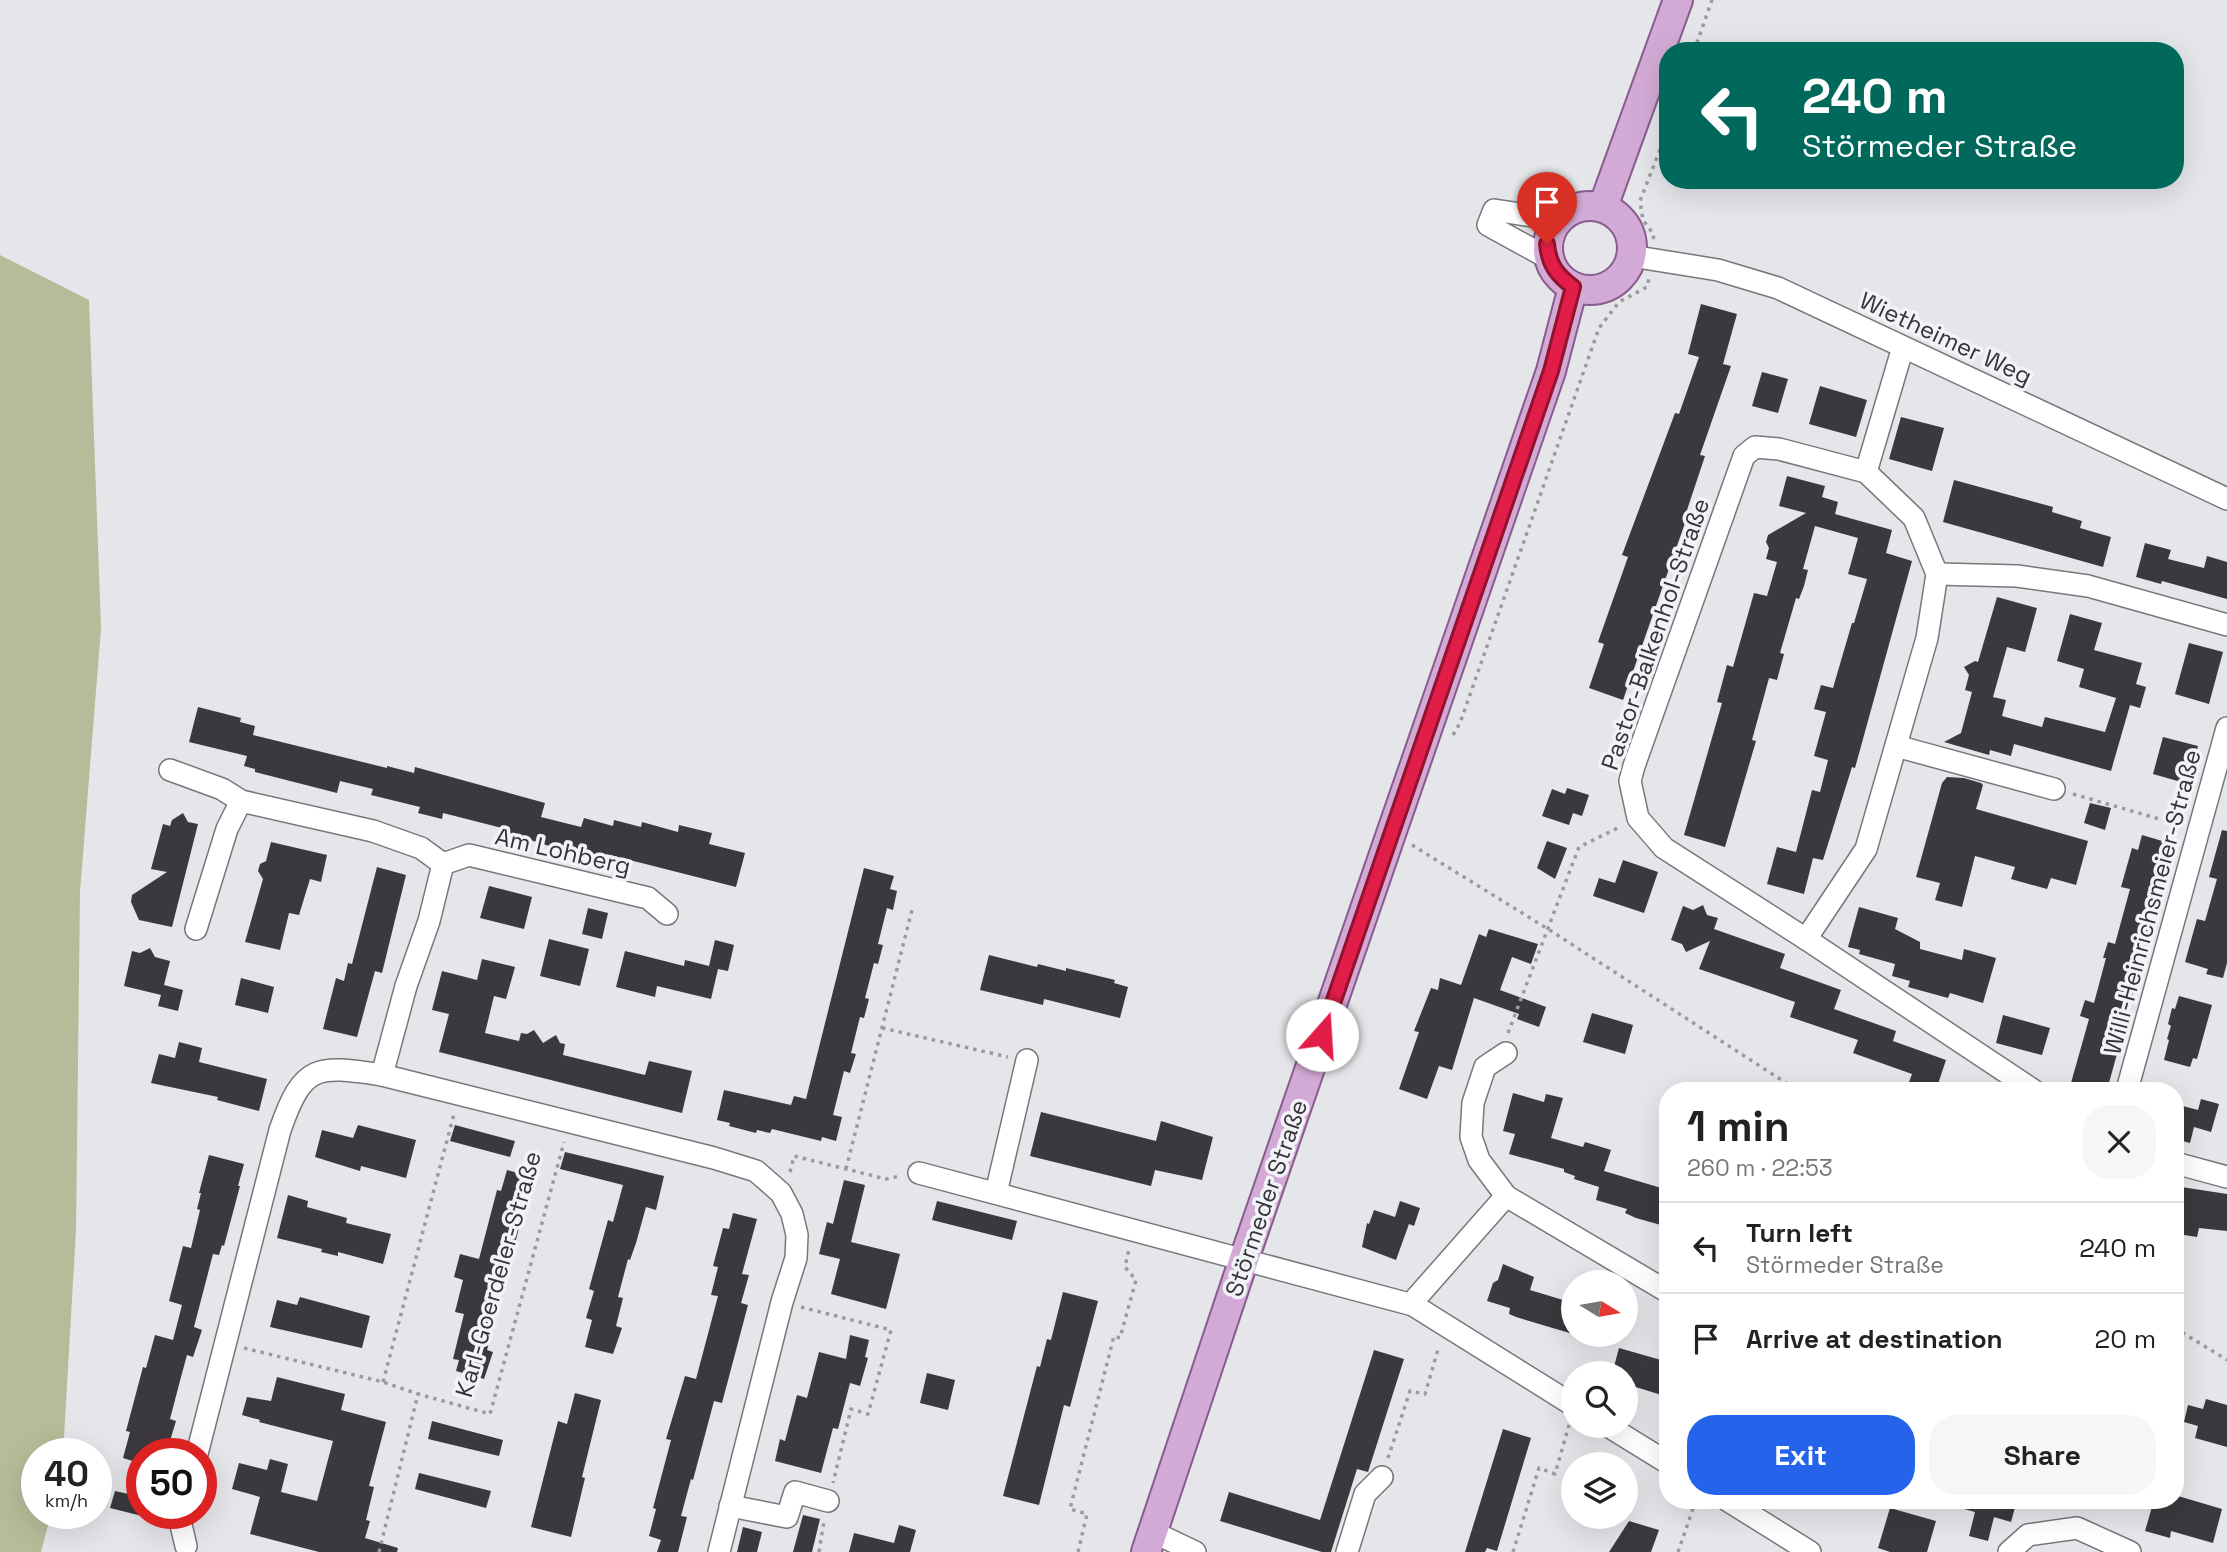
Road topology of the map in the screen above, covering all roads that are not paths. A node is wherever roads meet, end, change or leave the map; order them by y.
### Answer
1 (1678, 0) edge
2 (1663, 42) edge
3 (1659, 52) edge
4 (1603, 207) junction
5 (1558, 220) junction
6 (1642, 257) junction
7 (1548, 258) junction
8 (1573, 287) junction
9 (1903, 347) junction
10 (1866, 472) junction
11 (2227, 499) edge
12 (1937, 574) junction
13 (2227, 625) edge
14 (2227, 728) edge
15 (1896, 746) junction
16 (170, 770) dead end
17 (2054, 789) road end
18 (241, 801) junction
19 (443, 864) junction
20 (667, 914) dead end
21 (196, 929) dead end
22 (1806, 939) junction
23 (1506, 1053) road end
24 (1027, 1061) road end
25 (382, 1075) junction
26 (2021, 1082) edge
27 (2129, 1082) edge
28 (2184, 1165) edge
29 (919, 1173) road end
30 (2227, 1177) edge
31 (996, 1193) junction
32 (1506, 1196) junction
33 (1244, 1259) junction
34 (1659, 1287) edge
35 (1413, 1305) junction
36 (1561, 1407) edge
37 (201, 1438) edge
38 (1627, 1438) edge
39 (1659, 1457) edge
40 (1382, 1477) road end
41 (828, 1501) road end
42 (730, 1506) junction
43 (1741, 1509) edge
44 (182, 1529) edge
45 (1150, 1542) edge
46 (188, 1550) edge
47 (719, 1552) edge
48 (1195, 1552) edge
49 (1347, 1552) edge
50 (1810, 1552) edge
51 (2010, 1552) edge
52 (2130, 1552) edge

1 - 2 main road
3 - 4 main road
4 - 5 main road
4 - 6 main road
5 - 7 main road
5 - 7 street
6 - 8 main road
6 - 9 street, Wietheimer Weg
7 - 8 main road
8 - 33 main road, Störmeder Straße
9 - 10 street
9 - 11 street, Wietheimer Weg
10 - 12 street
10 - 22 street, Pastor-Balkenhol-Straße
12 - 13 street
12 - 15 street
14 - 27 street, Willi-Heinrichsmeier-Straße
15 - 17 street
15 - 22 street
16 - 18 street
18 - 19 street
18 - 21 street
19 - 20 street, Am Lohberg
19 - 25 street
22 - 26 street, Pastor-Balkenhol-Straße
23 - 32 street
24 - 31 street
25 - 37 street, Karl-Goerdeler-Straße
25 - 42 street, Karl-Goerdeler-Straße
28 - 30 street
29 - 31 street
31 - 33 street
32 - 34 street
32 - 35 street
33 - 35 street
33 - 45 main road, Störmeder Straße
35 - 36 street
38 - 39 street
40 - 49 street
41 - 42 street
42 - 47 street, Karl-Goerdeler-Straße
43 - 50 street
44 - 46 street
45 - 48 street
51 - 52 street

